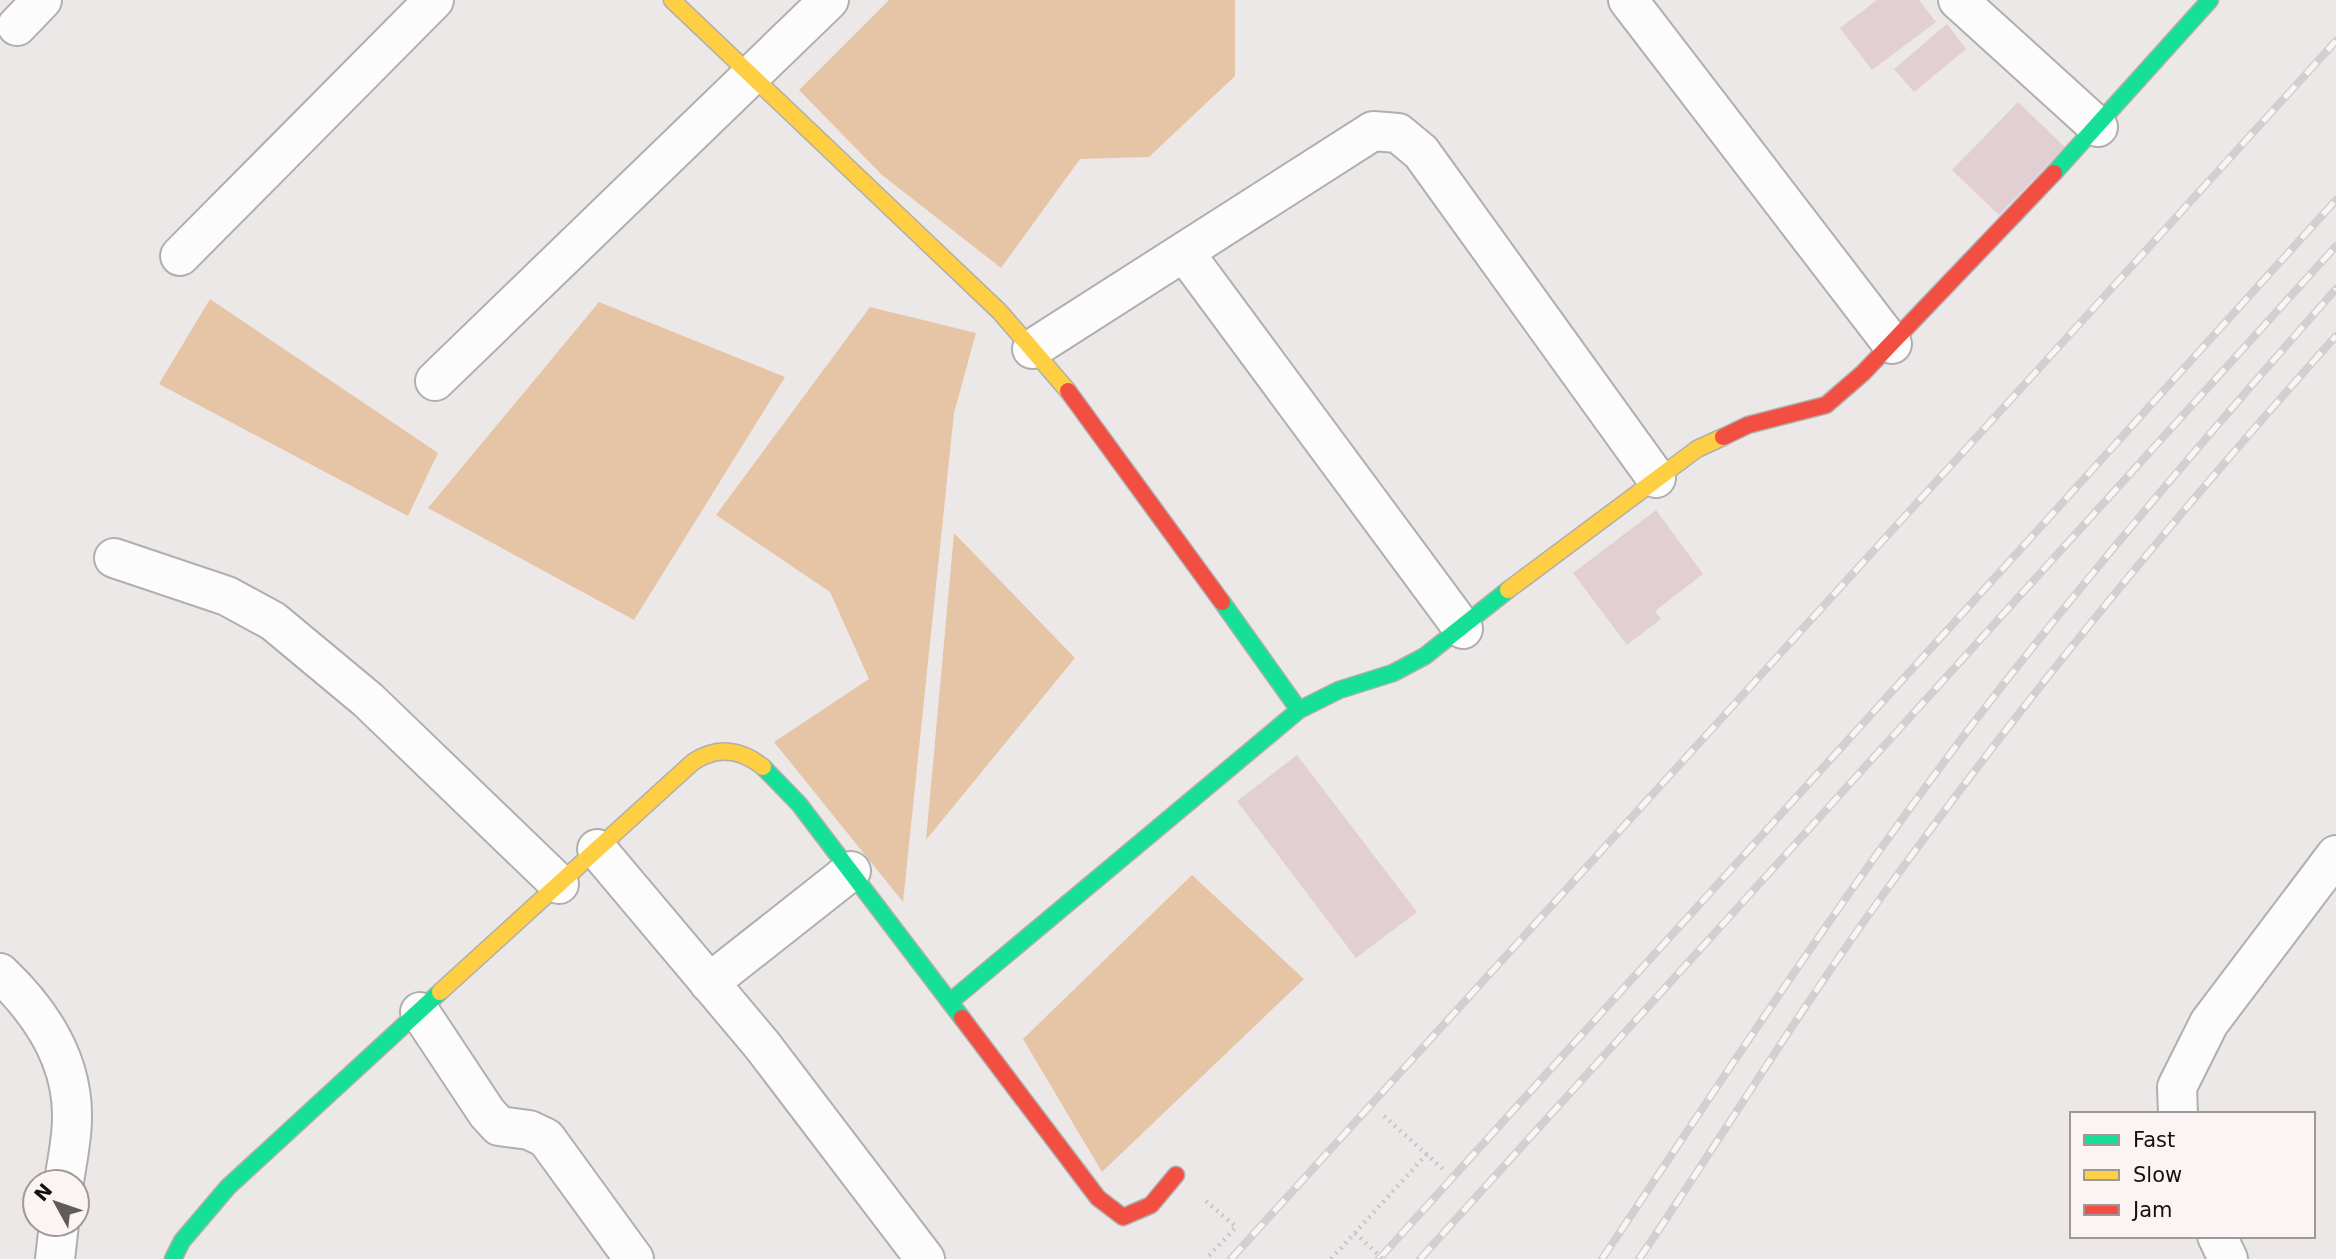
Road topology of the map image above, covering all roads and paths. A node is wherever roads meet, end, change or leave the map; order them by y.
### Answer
1 (434, 0) edge
2 (672, 0) edge
3 (829, 0) edge
4 (1628, 0) edge
5 (1958, 0) edge
6 (2210, 0) edge
7 (752, 75) junction
8 (2098, 127) junction
9 (1184, 252) junction
10 (180, 256) dead end
11 (1892, 344) junction
12 (1032, 349) junction
13 (435, 381) dead end
14 (1656, 478) junction
15 (114, 558) dead end
16 (1463, 629) junction
17 (1300, 710) junction
18 (597, 849) junction
19 (2336, 855) edge
20 (851, 872) junction
21 (559, 884) junction
22 (0, 973) edge
23 (709, 983) junction
24 (951, 1000) junction
25 (420, 1012) junction
26 (2178, 1112) edge
27 (1384, 1116) dead end
28 (1427, 1154) junction
29 (66, 1168) edge
30 (1445, 1171) dead end
31 (1176, 1175) joint
32 (1355, 1233) junction
33 (57, 1238) edge
34 (2218, 1238) edge
35 (54, 1259) edge
36 (173, 1259) edge
37 (634, 1259) edge
38 (925, 1259) edge
39 (1206, 1259) edge
40 (1331, 1259) edge
41 (1383, 1259) edge
42 (2228, 1259) edge

1 - 10 street
2 - 7 street
3 - 7 street
4 - 11 street
5 - 8 street
6 - 8 street
7 - 12 street
7 - 13 street
8 - 11 street
9 - 12 street
9 - 14 street
9 - 16 street
11 - 14 street
12 - 17 street
14 - 16 street
15 - 21 street
16 - 17 street
17 - 24 street
18 - 20 street
18 - 21 street
18 - 23 street
19 - 26 street
20 - 23 street
20 - 24 street
21 - 25 street
22 - 29 street
23 - 38 street
24 - 31 street
25 - 36 street
25 - 37 street
27 - 28 path
28 - 30 path
28 - 32 path
31 - 39 path
32 - 40 path
32 - 41 path, bridge
33 - 35 street
34 - 42 street

